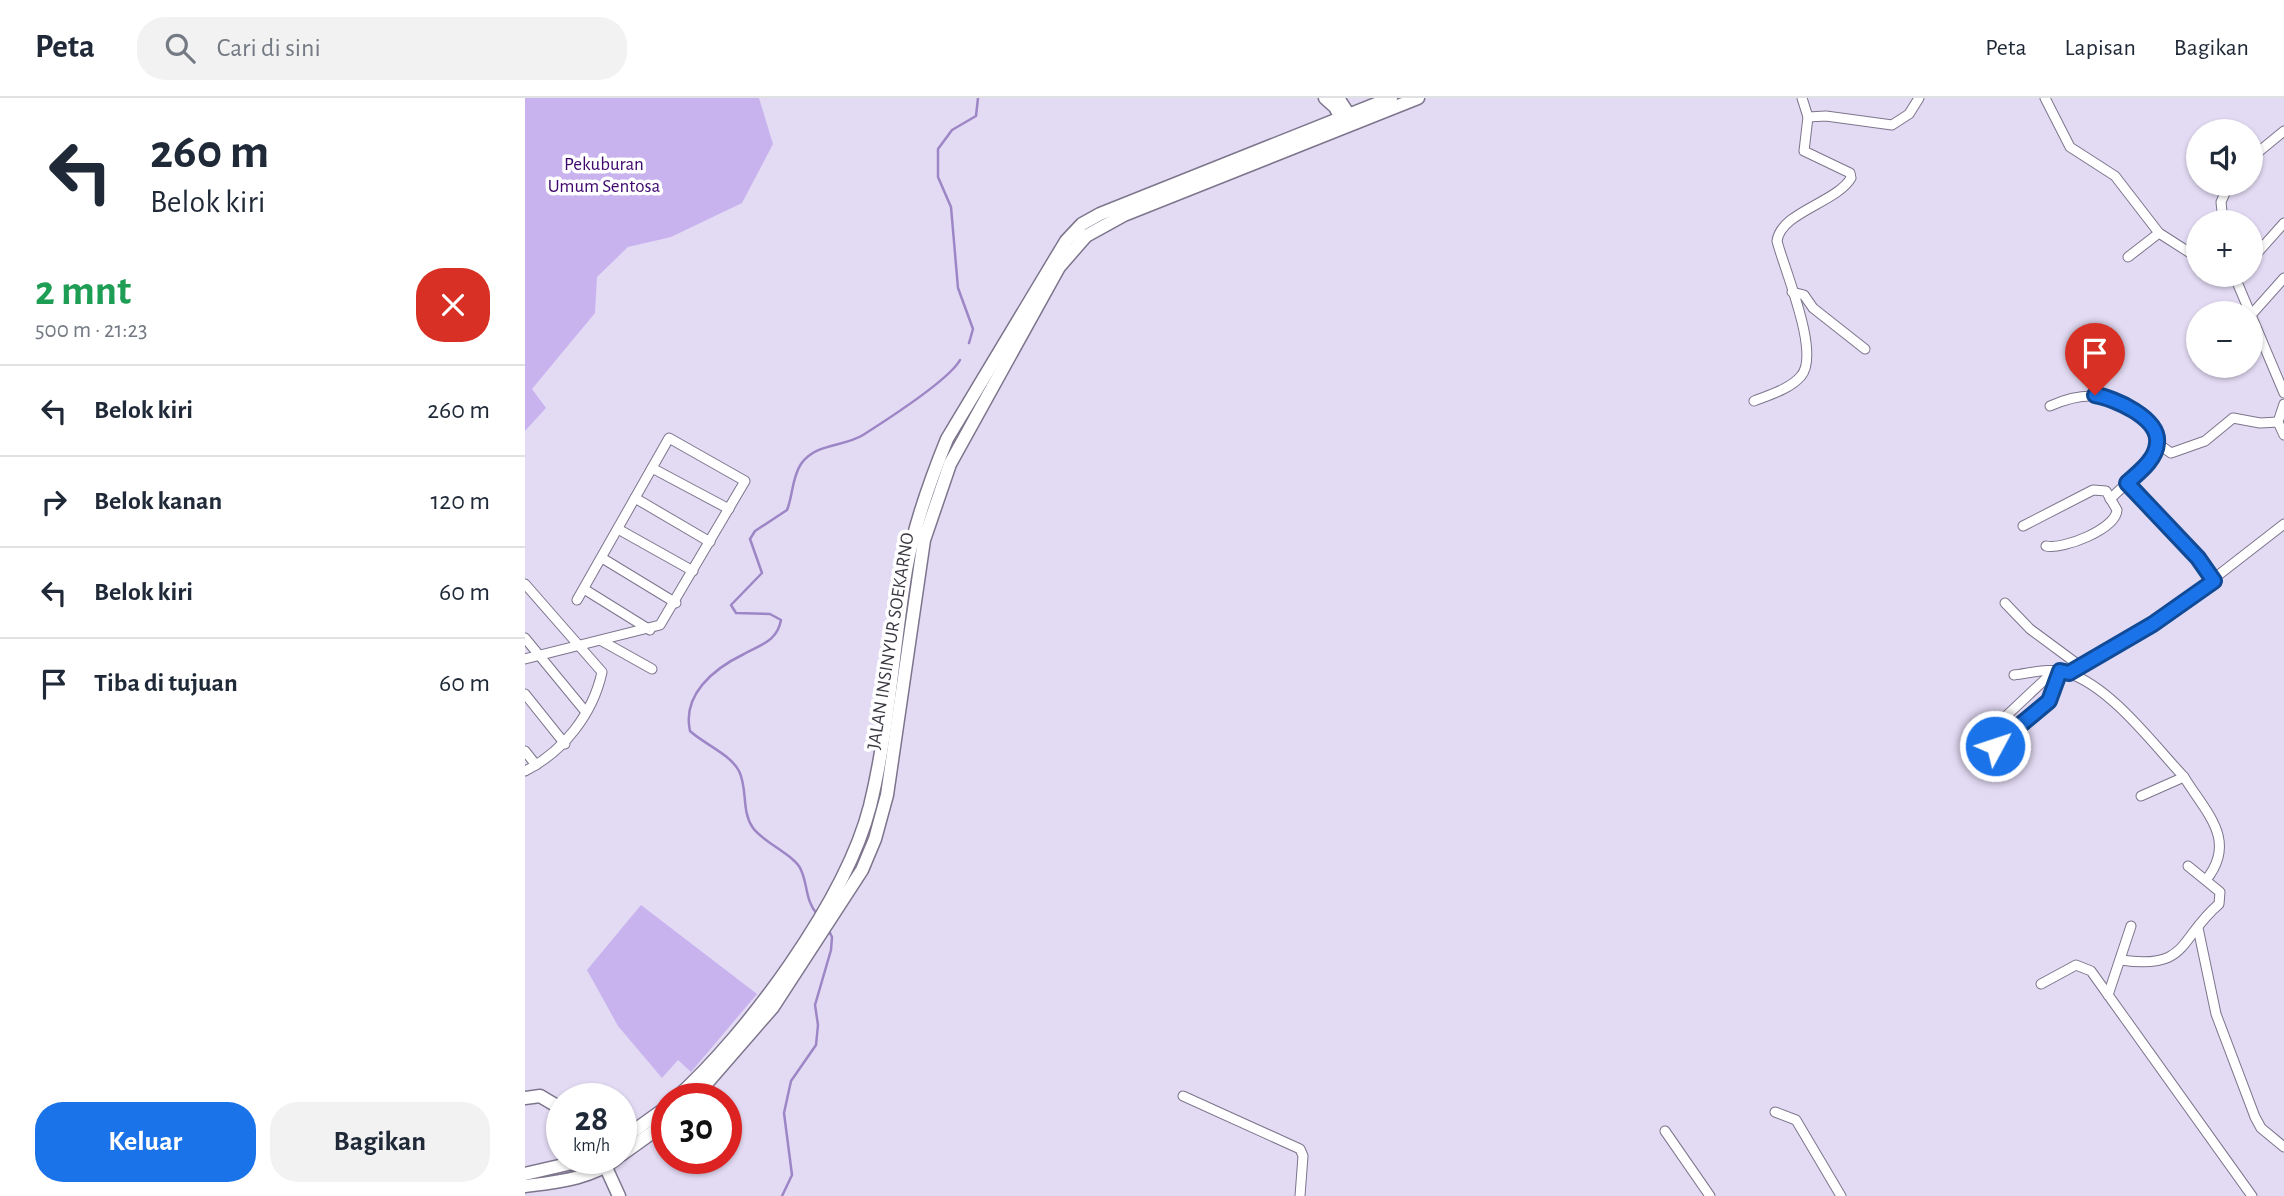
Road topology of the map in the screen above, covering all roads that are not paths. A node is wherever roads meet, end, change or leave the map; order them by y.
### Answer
1 (1325, 98) edge
2 (1338, 98) edge
3 (1391, 98) edge
4 (1418, 98) edge
5 (1802, 98) edge
6 (1919, 98) edge
7 (2045, 98) edge
8 (1808, 117) junction
9 (1348, 121) junction
10 (2284, 131) edge
11 (2263, 148) edge
12 (2284, 223) edge
13 (2159, 233) junction
14 (2263, 247) edge
15 (2186, 250) edge
16 (2128, 257) dead end
17 (2284, 278) edge
18 (1792, 292) junction
19 (2263, 302) edge
20 (2263, 342) edge
21 (1865, 349) dead end
22 (2283, 388) edge
23 (1754, 401) dead end
24 (2284, 404) edge
25 (2050, 406) dead end
26 (2278, 422) junction
27 (2284, 435) edge
28 (2157, 443) junction
29 (652, 467) junction
30 (2127, 483) junction
31 (635, 498) junction
32 (2110, 499) junction
33 (729, 509) junction
34 (2284, 524) edge
35 (2023, 526) dead end
36 (618, 529) junction
37 (710, 542) junction
38 (2046, 546) dead end
39 (601, 558) junction
40 (694, 571) junction
41 (2214, 581) junction
42 (525, 584) edge
43 (584, 589) junction
44 (577, 600) dead end
45 (676, 603) junction
46 (2005, 603) dead end
47 (650, 629) junction
48 (525, 638) edge
49 (602, 641) junction
50 (580, 646) junction
51 (540, 656) junction
52 (525, 659) edge
53 (2080, 666) junction
54 (652, 669) dead end
55 (2061, 672) junction
56 (2014, 676) dead end
57 (525, 694) edge
58 (585, 711) junction
59 (2004, 718) dead end
60 (565, 744) junction
61 (525, 751) edge
62 (1979, 760) dead end
63 (536, 765) junction
64 (525, 771) edge
65 (2184, 777) junction
66 (2141, 796) dead end
67 (2187, 866) dead end
68 (2206, 880) junction
69 (2131, 926) dead end
70 (2198, 928) junction
71 (816, 933) junction
72 (2121, 960) junction
73 (2041, 984) dead end
74 (2108, 995) junction
75 (690, 1083) edge
76 (706, 1083) edge
77 (1183, 1096) dead end
78 (525, 1098) edge
79 (546, 1100) edge
80 (1775, 1112) dead end
81 (1665, 1131) dead end
82 (2284, 1147) edge
83 (546, 1169) edge
84 (525, 1174) edge
85 (580, 1174) edge
86 (608, 1174) edge
87 (525, 1186) edge
88 (619, 1196) edge
89 (1300, 1196) edge
90 (1710, 1196) edge
91 (1841, 1196) edge
92 (2252, 1196) edge

1 - 9 main road
2 - 9 main road
3 - 9 main road, JALAN INSINYUR SOEKARNO
4 - 9 main road, JALAN INSINYUR SOEKARNO
5 - 8 street
6 - 8 street
7 - 13 street
8 - 18 street
9 - 71 main road, JALAN INSINYUR SOEKARNO
10 - 11 street
12 - 14 street
13 - 15 street
13 - 16 street
17 - 19 street
18 - 21 street
18 - 23 street
20 - 22 street
24 - 26 street
25 - 28 street
26 - 27 street
26 - 28 street
28 - 30 street
29 - 31 street
29 - 33 street
29 - 33 street
30 - 32 street
30 - 41 street
31 - 36 street
31 - 37 street
32 - 35 street
32 - 38 street
33 - 37 street
34 - 41 street
36 - 39 street
36 - 40 street
37 - 40 street
39 - 43 street
39 - 45 street
40 - 45 street
41 - 53 street
42 - 50 street
43 - 44 street
43 - 47 street
45 - 47 street
46 - 53 street
47 - 49 street
48 - 51 street
49 - 50 street
49 - 54 street
50 - 51 street
50 - 58 street
51 - 52 street
51 - 58 street
53 - 55 street
55 - 56 street
55 - 59 street
55 - 62 street
55 - 65 street
57 - 60 street
58 - 60 street
60 - 63 street
61 - 63 street
63 - 64 street
65 - 66 street
65 - 68 street
67 - 68 street
68 - 70 street
69 - 72 street
70 - 72 street
70 - 82 street
71 - 75 main road, JALAN INSINYUR SOEKARNO
71 - 76 main road, JALAN INSINYUR SOEKARNO
72 - 74 street
73 - 74 street
74 - 92 street
77 - 89 street
78 - 79 main road
80 - 91 street
81 - 90 street
83 - 84 main road
85 - 87 main road
86 - 88 main road

